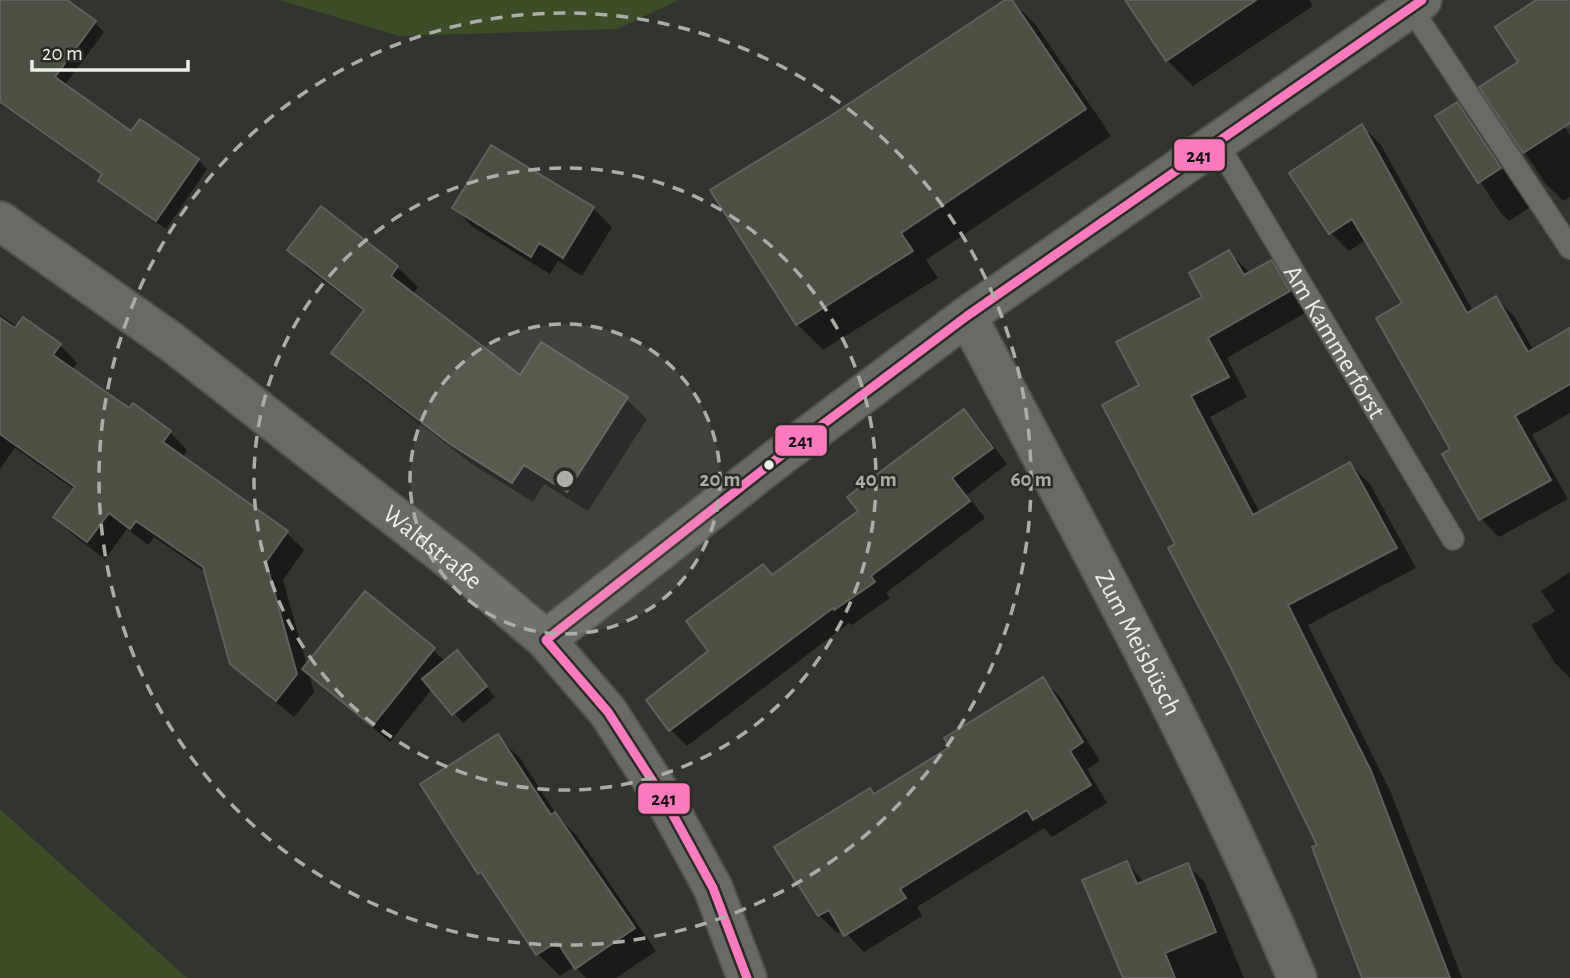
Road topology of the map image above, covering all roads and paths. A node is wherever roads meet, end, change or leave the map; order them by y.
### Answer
1 (1417, 4) edge
2 (1217, 143) junction
3 (0, 221) edge
4 (1570, 248) edge
5 (967, 316) junction
6 (1453, 539) dead end
7 (545, 640) junction
8 (747, 978) edge
9 (1297, 978) edge

1 - 2 street
1 - 4 lane
2 - 5 street
2 - 6 lane, Am Kammerforst
3 - 7 street, Waldstraße
5 - 7 street
5 - 9 street, Zum Meisbüsch
7 - 8 street, Waldstraße

